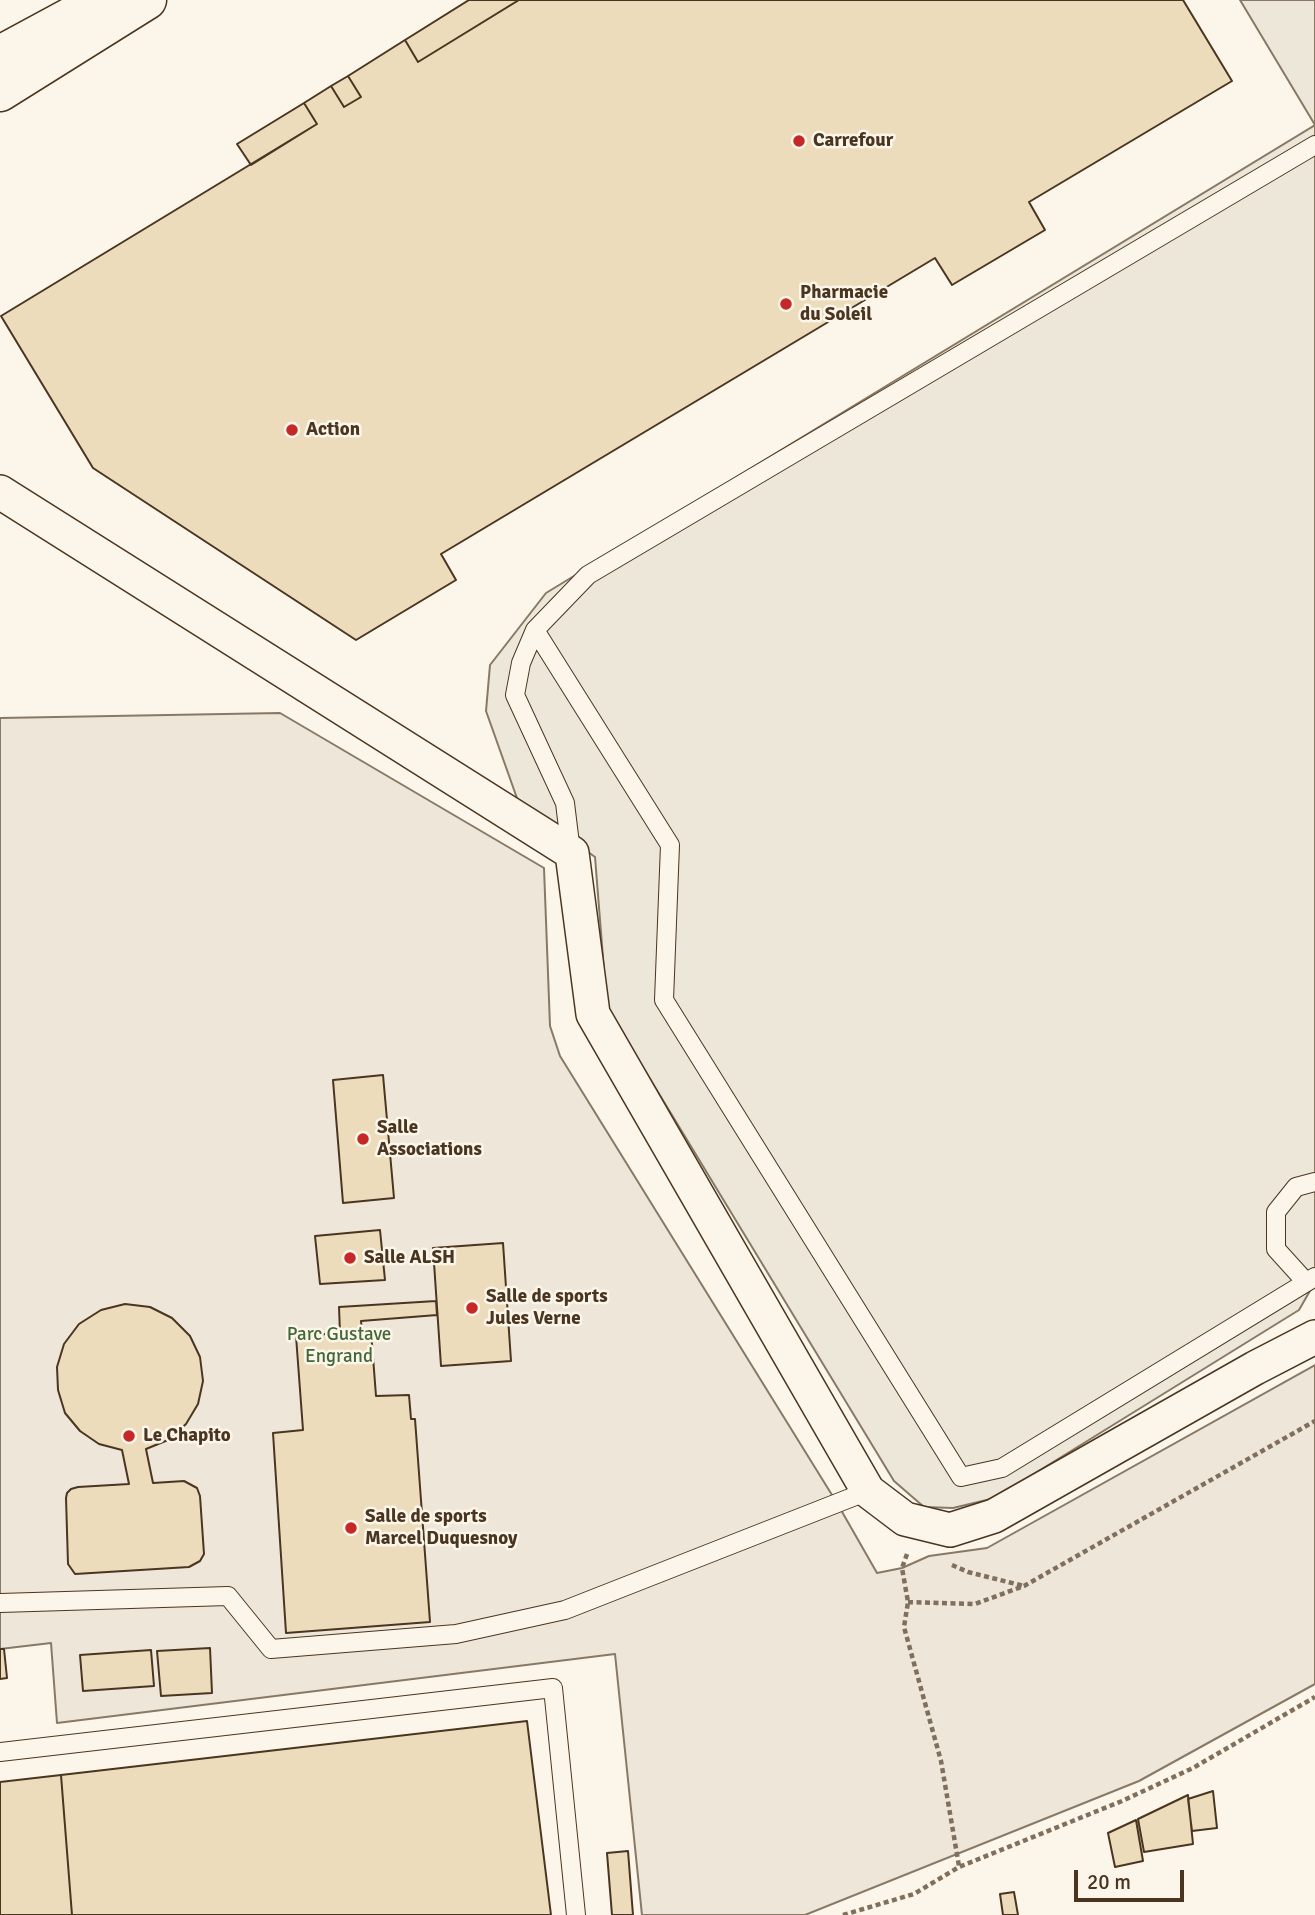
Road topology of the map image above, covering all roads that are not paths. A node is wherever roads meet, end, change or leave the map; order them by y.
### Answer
1 (102, 0) edge
2 (147, 0) edge
3 (0, 55) edge
4 (0, 92) edge
5 (1315, 145) edge
6 (0, 492) edge
7 (535, 630) junction
8 (572, 853) junction
9 (1315, 1182) edge
10 (1310, 1279) edge
11 (1315, 1313) edge
12 (1315, 1337) edge
13 (1255, 1368) junction
14 (868, 1490) junction
15 (0, 1603) edge
16 (0, 1752) edge
17 (576, 1915) edge

1 - 3 street
2 - 4 street
5 - 7 lane
6 - 8 street
7 - 8 lane
7 - 10 lane
8 - 14 street
9 - 10 lane
11 - 13 street
12 - 13 street
13 - 14 street
14 - 15 lane
16 - 17 lane

